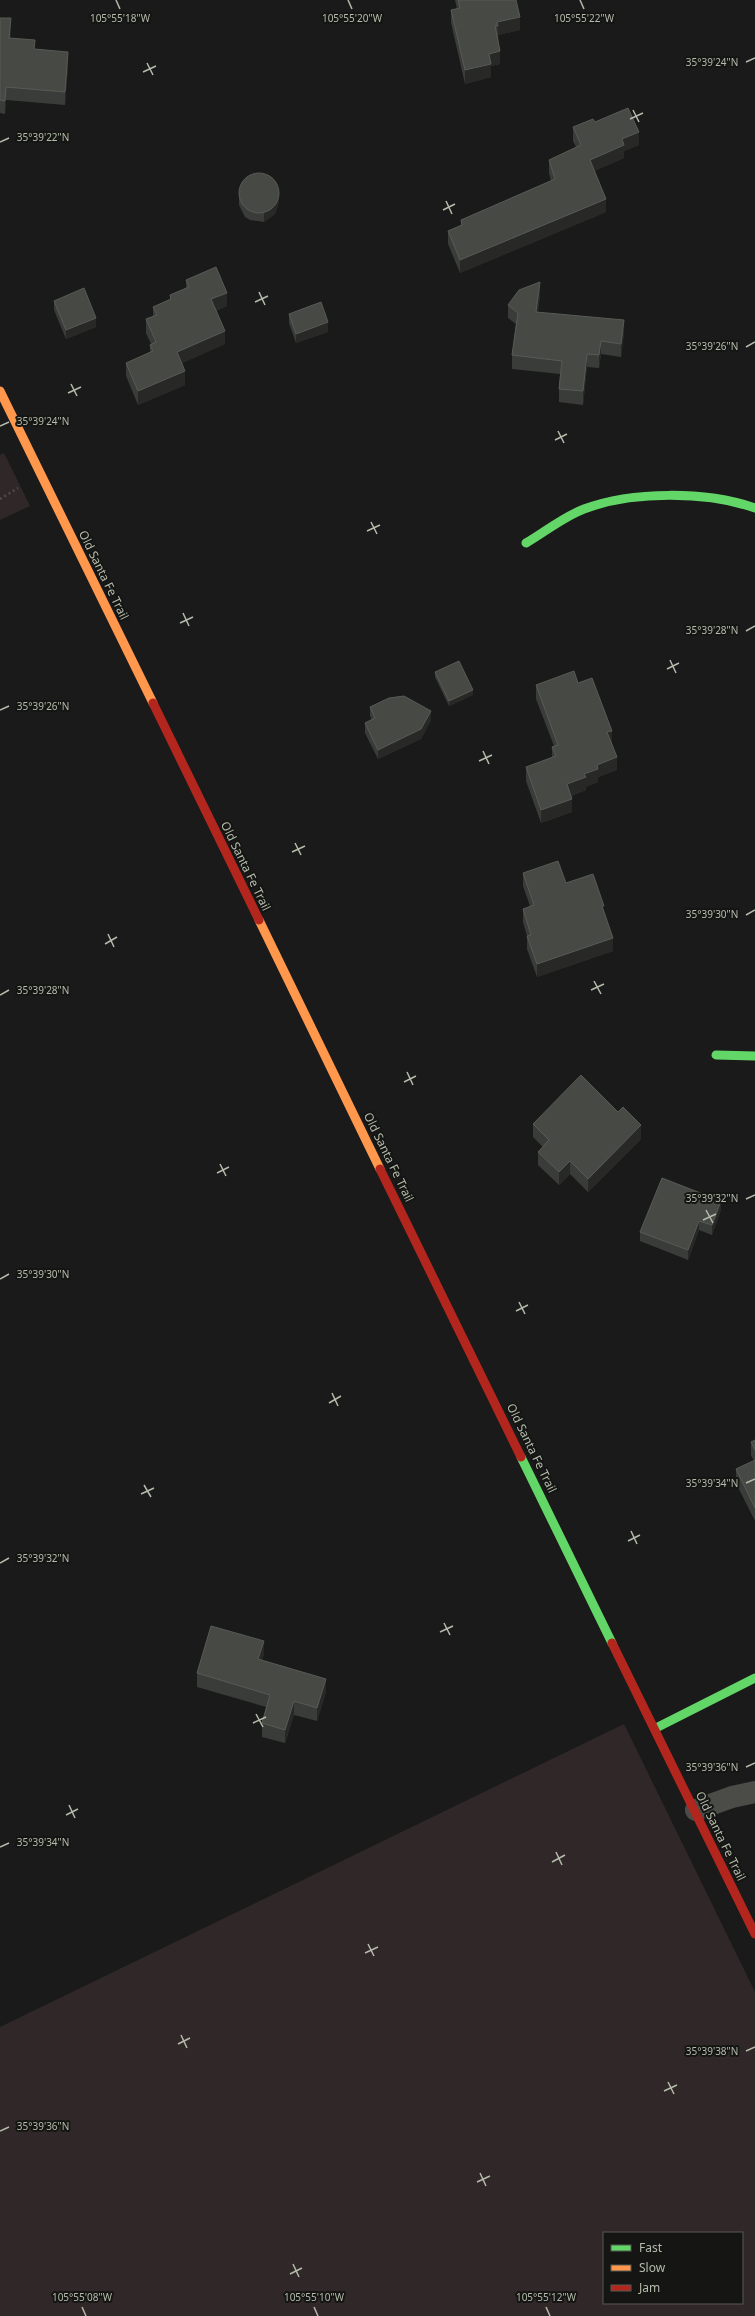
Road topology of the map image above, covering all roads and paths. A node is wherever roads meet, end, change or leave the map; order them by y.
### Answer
1 (0, 391) edge
2 (755, 508) edge
3 (526, 543) dead end
4 (716, 1055) dead end
5 (755, 1056) edge
6 (755, 1678) edge
7 (656, 1728) junction
8 (755, 1792) edge
9 (696, 1810) junction
10 (755, 1934) edge

1 - 7 street, Old Santa Fe Trail
2 - 3 street
4 - 5 street
6 - 7 street
7 - 9 street, Old Santa Fe Trail
8 - 9 street
9 - 10 street, Old Santa Fe Trail

